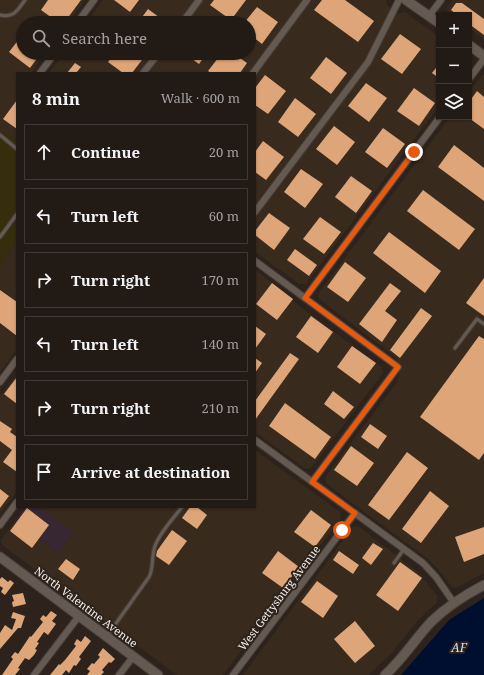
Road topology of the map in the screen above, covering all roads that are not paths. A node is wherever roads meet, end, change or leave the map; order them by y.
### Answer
1 (25, 0) edge
2 (94, 0) edge
3 (200, 0) edge
4 (307, 0) edge
5 (399, 0) edge
6 (406, 0) edge
7 (441, 0) edge
8 (0, 15) edge
9 (82, 16) edge
10 (187, 16) edge
11 (429, 16) junction
12 (436, 22) edge
13 (472, 47) edge
14 (484, 57) edge
15 (50, 60) edge
16 (153, 60) edge
17 (41, 72) edge
18 (144, 72) edge
19 (254, 72) edge
20 (472, 75) edge
21 (438, 120) edge
22 (0, 135) edge
23 (16, 148) edge
24 (256, 211) edge
25 (16, 215) edge
26 (0, 237) edge
27 (256, 262) edge
28 (305, 298) junction
29 (484, 324) edge
30 (455, 348) dead end
31 (16, 360) edge
32 (0, 382) edge
33 (256, 441) edge
34 (312, 482) junction
35 (16, 503) edge
36 (181, 508) edge
37 (355, 513) junction
38 (0, 525) edge
39 (404, 549) junction
40 (0, 557) edge
41 (394, 563) dead end
42 (484, 585) edge
43 (454, 603) junction
44 (79, 616) junction
45 (107, 636) junction
46 (133, 657) junction
47 (34, 675) edge
48 (119, 675) edge
49 (158, 675) edge
50 (233, 675) edge
51 (385, 675) edge

1 - 8 lane
2 - 9 street
3 - 10 street
4 - 19 street
5 - 24 street
6 - 11 street
7 - 11 street
11 - 12 street
13 - 14 street
14 - 20 street
15 - 17 street
16 - 18 street
21 - 28 street
22 - 23 lane
25 - 26 lane
27 - 28 street
28 - 34 street
29 - 30 lane
31 - 32 street
33 - 34 street
34 - 37 street
35 - 38 street
36 - 45 lane
37 - 39 street
37 - 50 street, West Gettysburg Avenue
39 - 41 lane
39 - 43 street
40 - 44 street, North Valentine Avenue
42 - 43 street
43 - 51 street
44 - 45 street, North Valentine Avenue
44 - 47 street
45 - 46 street, North Valentine Avenue
46 - 48 street
46 - 49 street, North Valentine Avenue

